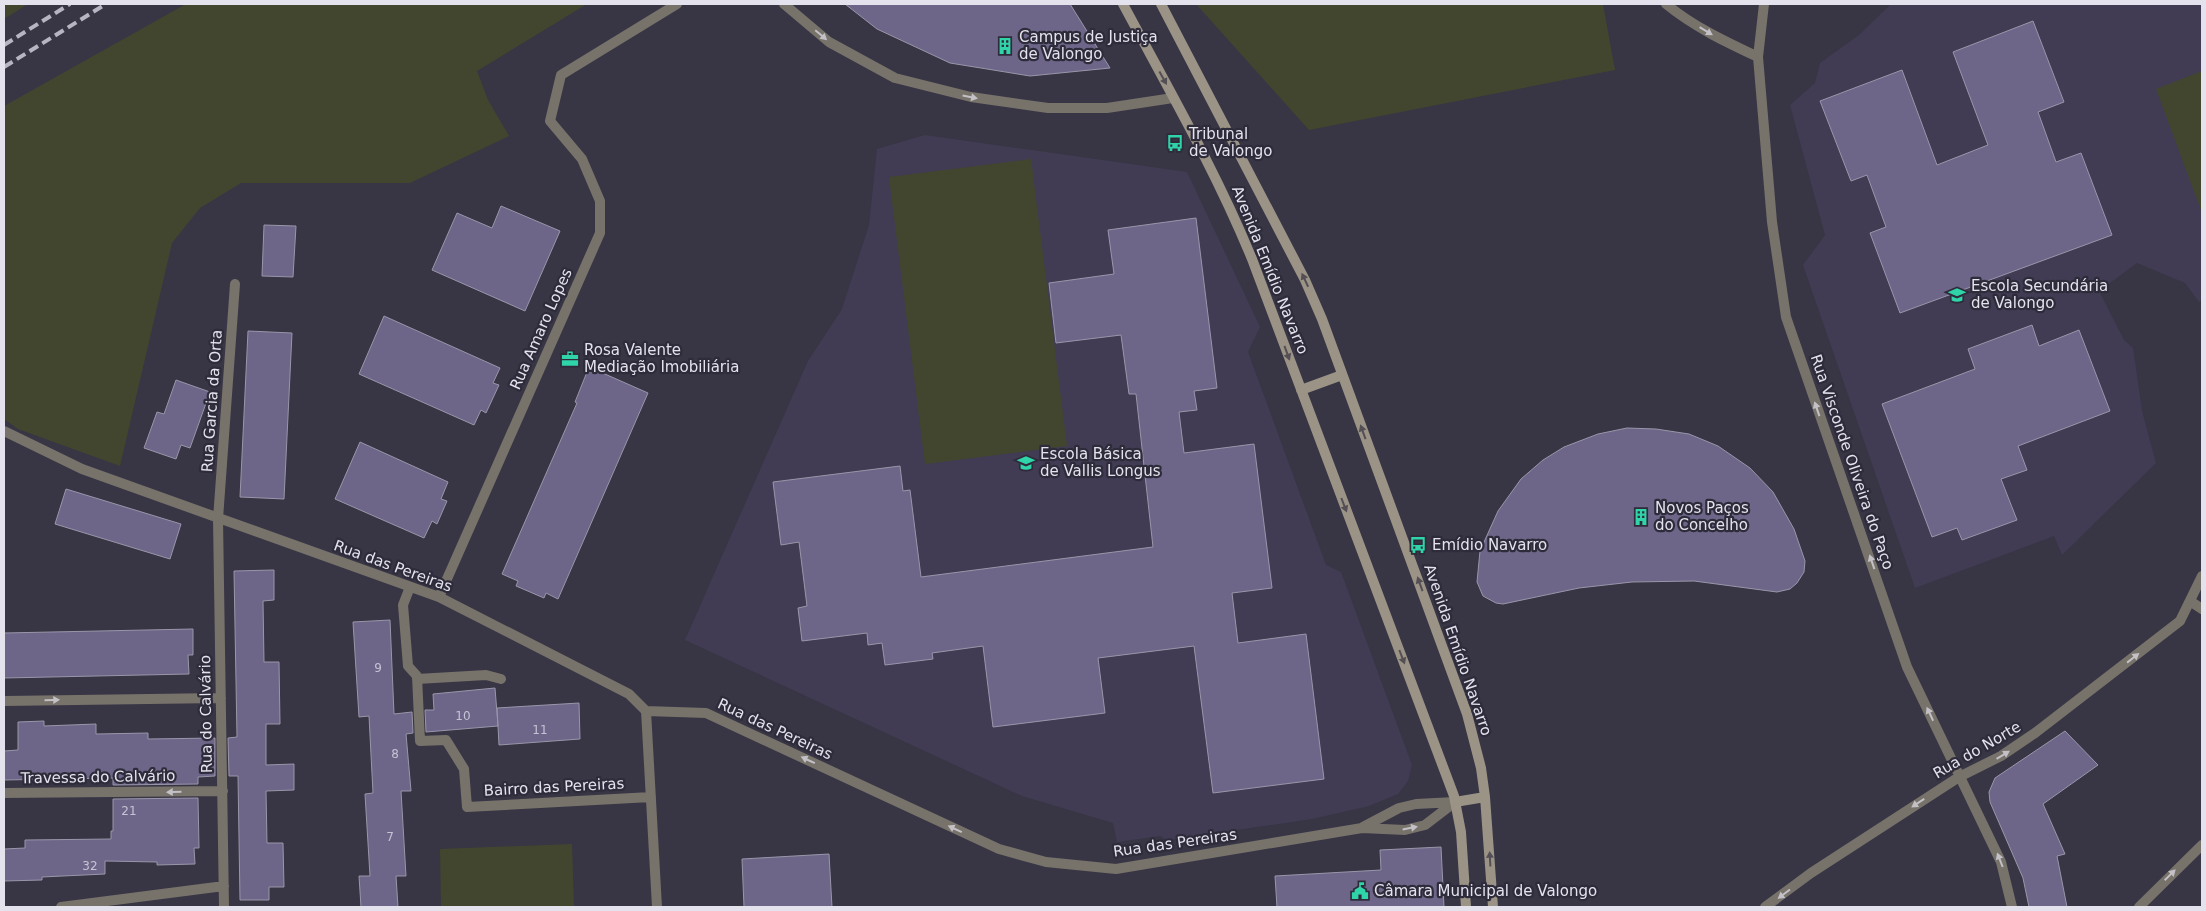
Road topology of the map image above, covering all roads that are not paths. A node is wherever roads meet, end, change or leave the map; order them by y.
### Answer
1 (677, 4) edge
2 (784, 4) edge
3 (1123, 4) edge
4 (1161, 4) edge
5 (1666, 4) edge
6 (1764, 4) edge
7 (1758, 57) junction
8 (1174, 98) junction
9 (235, 284) dead end
10 (1342, 375) junction
11 (1301, 390) junction
12 (4, 431) edge
13 (218, 519) junction
14 (2202, 576) edge
15 (410, 587) junction
16 (439, 597) junction
17 (2190, 601) junction
18 (2202, 609) edge
19 (501, 678) dead end
20 (417, 679) junction
21 (221, 698) junction
22 (4, 701) edge
23 (646, 711) junction
24 (1959, 776) junction
25 (222, 791) junction
26 (4, 793) edge
27 (651, 797) junction
28 (1484, 797) junction
29 (1455, 802) junction
30 (1362, 828) junction
31 (2202, 845) edge
32 (224, 886) junction
33 (61, 907) edge
34 (224, 907) edge
35 (657, 907) edge
36 (1466, 907) edge
37 (1493, 907) edge
38 (1765, 907) edge
39 (2012, 907) edge
40 (2139, 907) edge

1 - 16 street, Rua Amaro Lopes
2 -> 8 street
3 -> 8 main road, Avenida Emídio Navarro
10 -> 4 main road, Avenida Emídio Navarro
5 -> 7 street
6 - 7 street, Rua Visconde Oliveira do Paço
24 -> 7 street, Rua Visconde Oliveira do Paço
8 -> 11 main road, Avenida Emídio Navarro
9 - 13 street, Rua Garcia da Orta
10 - 11 main road
28 -> 10 main road, Avenida Emídio Navarro
11 -> 29 main road, Avenida Emídio Navarro
12 - 13 street, Rua das Pereiras
13 - 15 street, Rua das Pereiras
13 - 21 street, Rua do Calvário
14 - 17 street, Rua do Norte
15 - 16 street, Rua das Pereiras
15 - 20 street
16 - 23 street, Rua das Pereiras
17 - 18 street
24 -> 17 street, Rua do Norte
19 - 20 street
20 - 27 street, Bairro das Pereiras
22 -> 21 street
21 - 25 street, Rua do Calvário
23 - 27 street
30 -> 23 street, Rua das Pereiras
24 -> 38 street, Rua do Norte
39 -> 24 street, Rua Visconde Oliveira do Paço
25 -> 26 street, Travessa do Calvário
25 - 32 street, Rua do Calvário
27 - 35 street
28 - 29 main road
37 -> 28 main road, Avenida Emídio Navarro
29 - 30 street, Rua das Pereiras
30 -> 29 street, Rua das Pereiras
29 - 36 main road, Avenida Emídio Navarro
40 -> 31 street
32 - 33 street
32 - 34 street, Rua do Calvário

